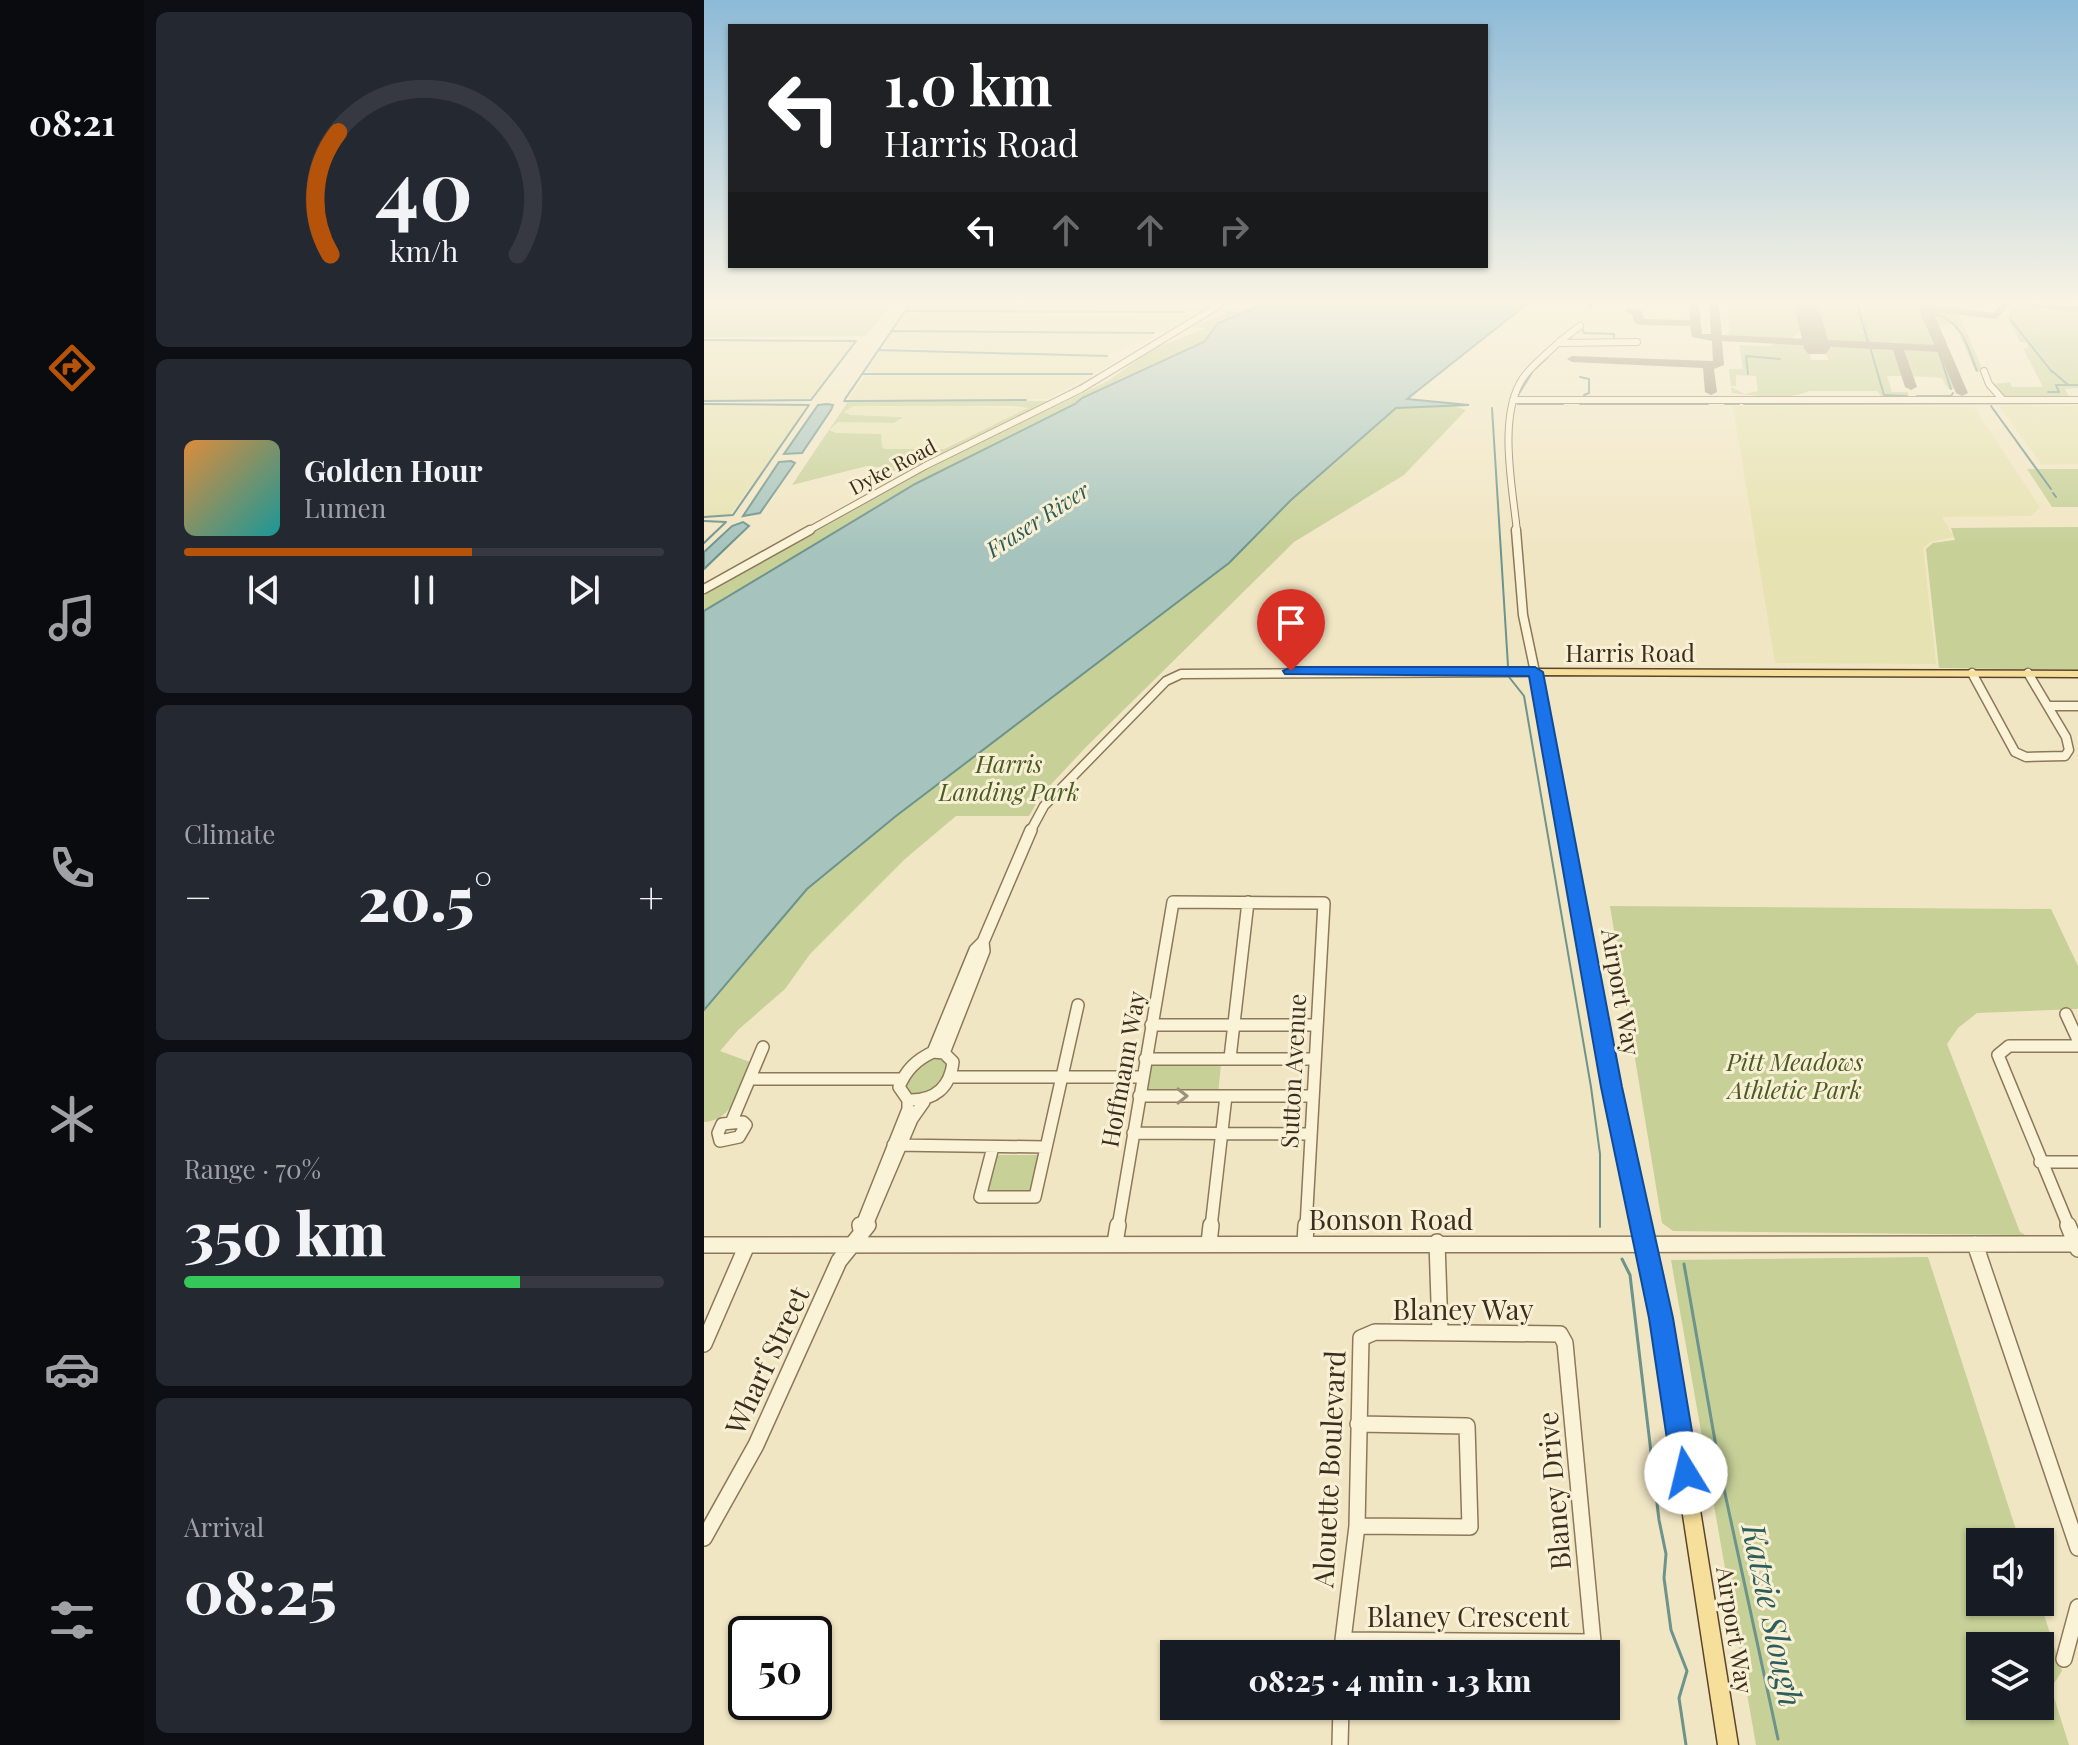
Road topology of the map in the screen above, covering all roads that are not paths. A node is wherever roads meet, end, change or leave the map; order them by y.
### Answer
1 (1087, 385) edge
2 (1520, 385) edge
3 (1990, 385) edge
4 (1513, 400) junction
5 (2003, 400) junction
6 (2078, 400) edge
7 (704, 589) edge
8 (1535, 672) junction
9 (1972, 673) junction
10 (2028, 673) junction
11 (2078, 674) edge
12 (2048, 706) junction
13 (2078, 706) edge
14 (1248, 902) junction
15 (1078, 1005) dead end
16 (2066, 1014) dead end
17 (1151, 1025) junction
18 (1234, 1025) junction
19 (1316, 1025) junction
20 (2078, 1040) edge
21 (2078, 1046) edge
22 (763, 1047) dead end
23 (939, 1053) junction
24 (1230, 1058) junction
25 (1145, 1059) junction
26 (1314, 1059) junction
27 (951, 1077) junction
28 (1142, 1077) junction
29 (1061, 1078) junction
30 (750, 1079) junction
31 (903, 1079) junction
32 (1139, 1096) junction
33 (1226, 1096) junction
34 (1312, 1096) junction
35 (908, 1100) junction
36 (924, 1102) junction
37 (731, 1123) dead end
38 (1133, 1133) junction
39 (1222, 1134) junction
40 (1310, 1134) junction
41 (897, 1146) junction
42 (993, 1147) junction
43 (1046, 1147) junction
44 (2040, 1162) junction
45 (2078, 1162) edge
46 (1437, 1242) junction
47 (1645, 1242) junction
48 (1115, 1243) junction
49 (1209, 1243) junction
50 (1305, 1243) junction
51 (850, 1244) junction
52 (1975, 1244) junction
53 (704, 1245) edge
54 (747, 1245) junction
55 (2077, 1246) edge
56 (708, 1324) edge
57 (1440, 1331) junction
58 (1363, 1335) joint
59 (1563, 1336) joint
60 (704, 1344) edge
61 (1358, 1424) junction
62 (1357, 1526) junction
63 (704, 1538) edge
64 (2078, 1548) edge
65 (2078, 1607) edge
66 (1344, 1640) edge
67 (1593, 1640) edge
68 (2064, 1659) dead end
69 (1341, 1720) edge
70 (1340, 1745) edge
71 (1728, 1745) edge

1 - 7 street, Dyke Road
2 - 4 street, Airport Way
3 - 5 street
4 - 5 street
4 - 8 street, Airport Way
5 - 6 street
8 - 9 main road, Harris Road
8 - 23 street, Harris Road
8 - 47 main road, Airport Way
9 - 10 main road, Harris Road
9 - 12 street
10 - 11 main road, Harris Road
10 - 12 street
12 - 13 street
14 - 17 street, Hoffmann Way
14 - 18 street
14 - 19 street, Sutton Avenue
15 - 29 street
16 - 20 street
17 - 18 street
17 - 25 street, Hoffmann Way
18 - 19 street
18 - 24 street
19 - 26 street, Sutton Avenue
21 - 44 street
22 - 30 street
23 - 27 street
23 - 31 street
24 - 25 street
24 - 26 street
25 - 28 street, Hoffmann Way
26 - 34 street, Sutton Avenue
27 - 29 street
27 - 36 street
28 - 29 street
28 - 32 street, Hoffmann Way
29 - 43 street
30 - 31 street
30 - 37 street
31 - 35 street
32 -> 33 street
32 - 38 street, Hoffmann Way
33 - 34 street
33 - 39 street
34 - 40 street, Sutton Avenue
35 - 36 street
35 - 41 street
36 - 41 street
38 - 39 street
38 - 48 street, Hoffmann Way
39 - 40 street
39 - 49 street
40 - 50 street, Sutton Avenue
41 - 42 street
41 - 51 street, Wharf Street
42 - 43 street
42 - 43 street
44 - 45 street
44 - 55 street
46 - 47 street, Bonson Road
46 - 50 street, Bonson Road
46 - 57 street
47 - 52 street, Bonson Road
47 - 71 main road, Airport Way
48 - 49 street, Bonson Road
48 - 51 street, Bonson Road
49 - 50 street, Bonson Road
51 - 54 street, Bonson Road
51 - 63 street, Wharf Street
52 - 55 street, Bonson Road
52 - 64 street
53 - 54 street, Bonson Road
54 - 56 street
56 - 60 street
57 - 58 street, Blaney Way
57 - 59 street, Blaney Way
58 - 61 street, Alouette Boulevard
59 - 67 street, Blaney Drive
61 - 62 street, Alouette Boulevard
61 - 62 street
62 - 66 street, Alouette Boulevard
65 - 68 street
69 - 70 street

